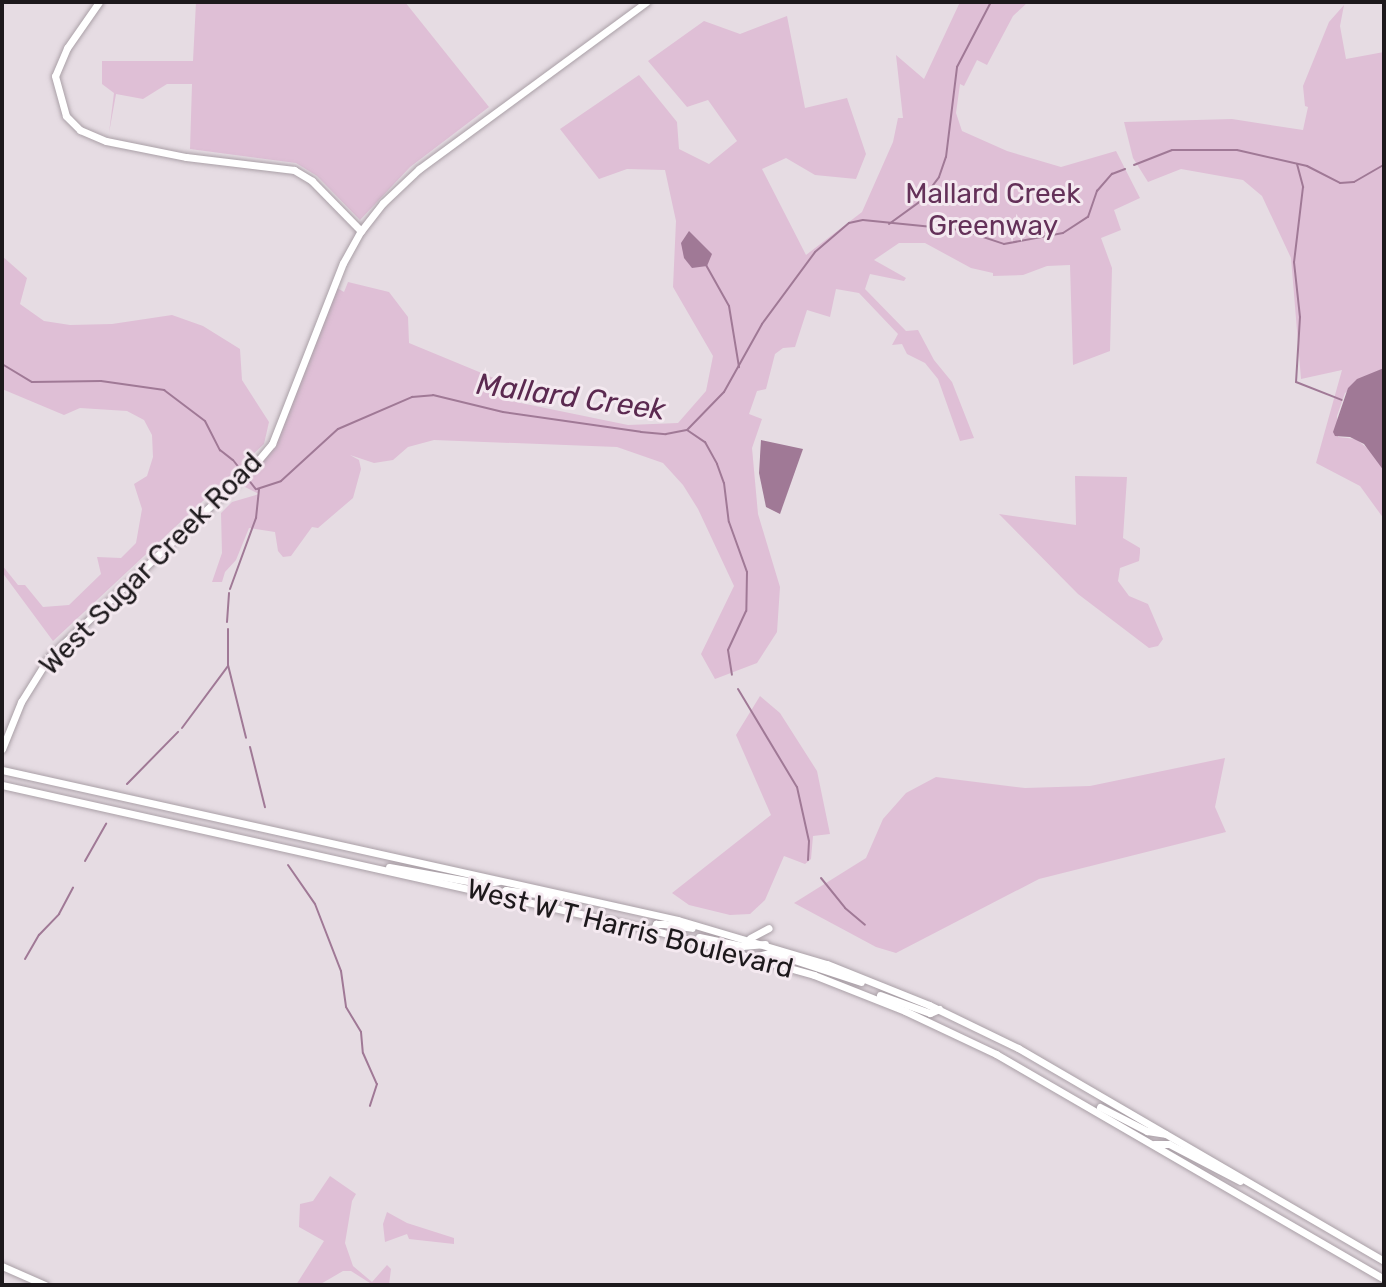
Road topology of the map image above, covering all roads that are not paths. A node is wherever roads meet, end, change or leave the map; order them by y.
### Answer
1 (99, 2) edge
2 (646, 2) edge
3 (361, 231) junction
4 (2, 749) edge
5 (2, 770) edge
6 (2, 785) edge
7 (359, 865) junction
8 (502, 881) junction
9 (497, 895) junction
10 (574, 897) junction
11 (769, 928) dead end
12 (653, 930) junction
13 (722, 931) junction
14 (689, 938) junction
15 (748, 938) junction
16 (765, 943) junction
17 (757, 957) junction
18 (814, 975) junction
19 (894, 990) junction
20 (939, 1009) junction
21 (1068, 1094) junction
22 (1167, 1134) junction
23 (1154, 1144) junction
24 (1261, 1189) junction
25 (1384, 1261) edge
26 (2, 1266) edge
27 (1384, 1279) edge
28 (45, 1285) edge

1 - 3 main road
2 - 3 main road, West Sugar Creek Road
3 - 4 main road, West Sugar Creek Road
5 - 8 main road, West W T Harris Boulevard
6 - 7 main road, West W T Harris Boulevard
7 - 8 main road
7 - 9 main road, West W T Harris Boulevard
8 - 10 main road, West W T Harris Boulevard
9 - 10 main road
9 - 12 main road, West W T Harris Boulevard
10 - 13 main road, West W T Harris Boulevard
11 - 15 main road
12 - 13 main road
12 - 14 main road, West W T Harris Boulevard
13 - 15 main road, West W T Harris Boulevard
14 - 16 main road
14 - 17 main road, West W T Harris Boulevard
15 - 16 main road, West W T Harris Boulevard
16 - 19 main road, West W T Harris Boulevard
17 - 18 main road, West W T Harris Boulevard
17 - 19 main road
18 - 20 main road
18 - 21 main road, West W T Harris Boulevard
19 - 20 main road, West W T Harris Boulevard
20 - 22 main road, West W T Harris Boulevard
21 - 22 main road
21 - 23 main road, West W T Harris Boulevard
22 - 24 main road, West W T Harris Boulevard
23 - 24 main road
23 - 27 main road, West W T Harris Boulevard
24 - 25 main road, West W T Harris Boulevard
26 - 28 main road

